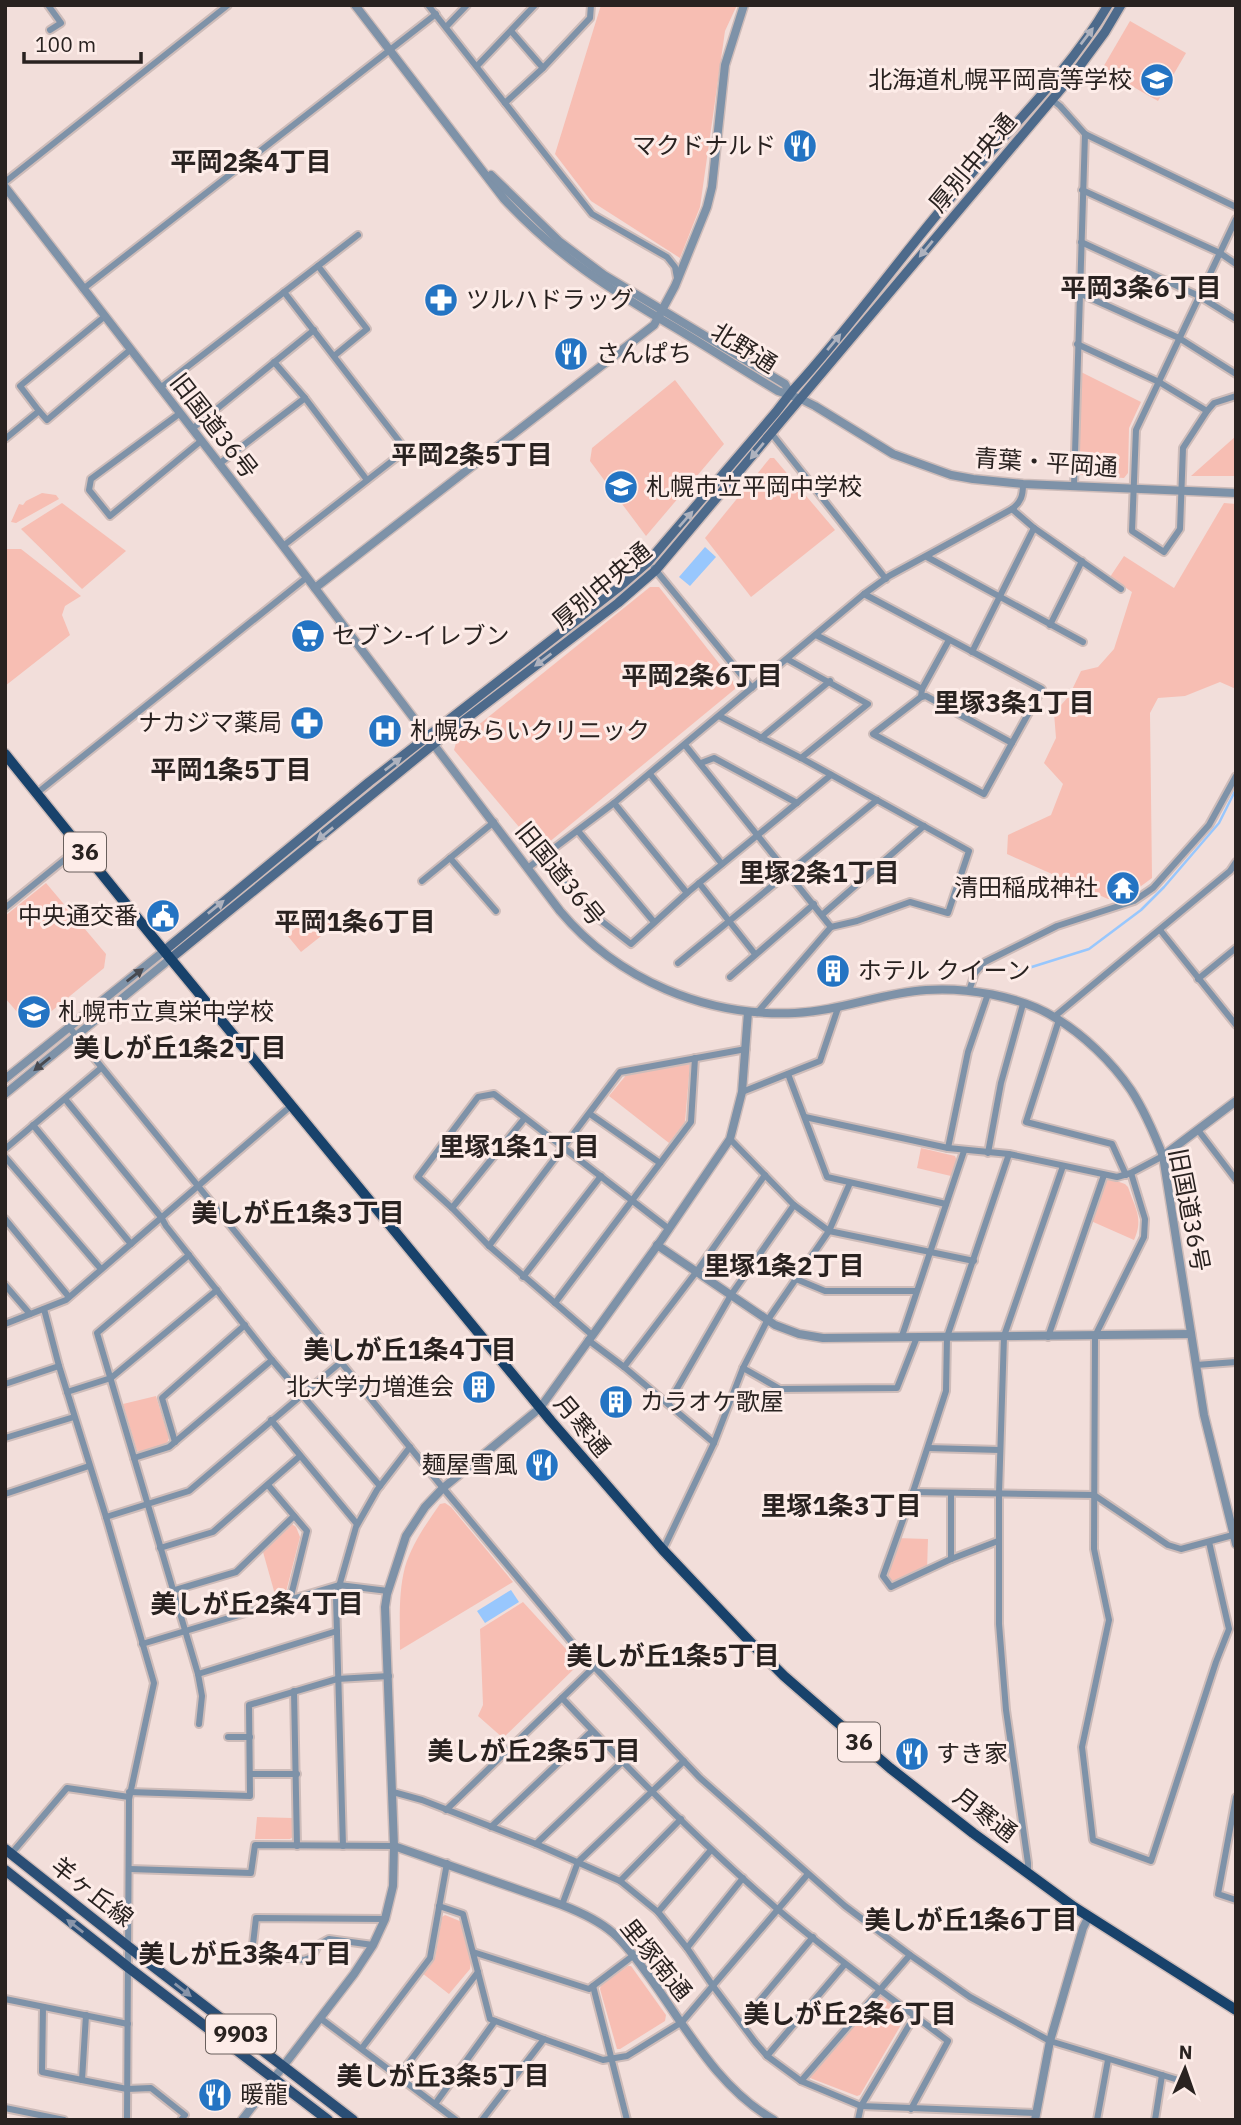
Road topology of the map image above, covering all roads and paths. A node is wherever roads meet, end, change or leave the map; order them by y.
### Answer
1 (48, 5) edge
2 (228, 5) edge
3 (355, 5) edge
4 (428, 5) edge
5 (467, 5) edge
6 (535, 5) edge
7 (591, 5) edge
8 (744, 5) edge
9 (1108, 5) edge
10 (1121, 5) edge
11 (436, 14) junction
12 (446, 27) junction
13 (50, 30) dead end
14 (511, 32) junction
15 (389, 49) junction
16 (477, 66) junction
17 (543, 68) junction
18 (1051, 99) junction
19 (505, 103) junction
20 (1085, 134) junction
21 (5, 185) edge
22 (1082, 190) junction
23 (1236, 207) edge
24 (1236, 219) edge
25 (358, 236) dead end
26 (1081, 242) junction
27 (1220, 253) junction
28 (1236, 264) edge
29 (318, 266) junction
30 (677, 278) junction
31 (83, 289) junction
32 (284, 292) junction
33 (1079, 293) junction
34 (1199, 296) junction
35 (660, 314) junction
36 (104, 317) junction
37 (1236, 319) edge
38 (314, 330) junction
39 (1179, 338) junction
40 (1077, 344) junction
41 (130, 350) junction
42 (334, 356) junction
43 (274, 362) junction
44 (1236, 373) edge
45 (1158, 382) junction
46 (160, 388) junction
47 (790, 394) junction
48 (1236, 396) edge
49 (305, 398) junction
50 (801, 398) junction
51 (39, 411) junction
52 (1207, 411) junction
53 (179, 414) junction
54 (192, 429) junction
55 (772, 435) junction
56 (5, 439) edge
57 (201, 441) junction
58 (219, 464) junction
59 (367, 480) junction
60 (1023, 484) junction
61 (1074, 486) junction
62 (1133, 488) junction
63 (1182, 490) junction
64 (1236, 493) edge
65 (1012, 509) junction
66 (1034, 528) junction
67 (283, 546) junction
68 (927, 557) junction
69 (1082, 561) junction
70 (648, 562) junction
71 (656, 570) junction
72 (306, 578) junction
73 (886, 579) junction
74 (315, 588) junction
75 (1121, 589) dead end
76 (864, 594) junction
77 (998, 597) junction
78 (1050, 625) junction
79 (816, 635) junction
80 (949, 640) junction
81 (1083, 642) dead end
82 (972, 652) junction
83 (787, 659) junction
84 (830, 681) junction
85 (752, 688) junction
86 (921, 693) junction
87 (719, 716) junction
88 (428, 736) junction
89 (761, 738) junction
90 (1012, 743) junction
91 (435, 744) junction
92 (685, 745) junction
93 (5, 754) edge
94 (801, 758) junction
95 (701, 763) junction
96 (650, 774) junction
97 (831, 775) junction
98 (1236, 776) edge
99 (37, 793) junction
100 (877, 800) junction
101 (614, 803) junction
102 (797, 803) junction
103 (494, 822) junction
104 (924, 826) junction
105 (578, 831) junction
106 (757, 835) junction
107 (80, 847) junction
108 (450, 858) junction
109 (542, 859) junction
110 (1236, 862) edge
111 (722, 864) junction
112 (529, 867) junction
113 (789, 874) junction
114 (422, 881) dead end
115 (699, 883) junction
116 (687, 893) junction
117 (814, 904) junction
118 (5, 908) edge
119 (496, 911) dead end
120 (823, 914) junction
121 (654, 922) junction
122 (729, 923) junction
123 (831, 927) junction
124 (1160, 930) junction
125 (1236, 948) edge
126 (755, 954) junction
127 (167, 955) junction
128 (678, 963) dead end
129 (730, 976) dead end
130 (1198, 979) junction
131 (968, 991) junction
132 (988, 994) junction
133 (1023, 1004) junction
134 (838, 1008) junction
135 (752, 1012) junction
136 (1056, 1018) junction
137 (1236, 1025) edge
138 (69, 1027) junction
139 (77, 1036) junction
140 (746, 1049) junction
141 (695, 1058) junction
142 (101, 1068) junction
143 (788, 1074) junction
144 (5, 1079) edge
145 (742, 1092) junction
146 (5, 1094) edge
147 (65, 1098) junction
148 (1236, 1101) edge
149 (292, 1105) junction
150 (590, 1114) junction
151 (805, 1117) junction
152 (524, 1119) junction
153 (33, 1125) junction
154 (1198, 1130) junction
155 (730, 1139) junction
156 (948, 1148) junction
157 (5, 1149) edge
158 (564, 1149) junction
159 (964, 1151) junction
160 (988, 1153) junction
161 (1009, 1154) junction
162 (1163, 1156) junction
163 (5, 1157) edge
164 (660, 1163) junction
165 (1063, 1166) junction
166 (601, 1175) junction
167 (765, 1175) junction
168 (1104, 1175) junction
169 (1128, 1175) junction
170 (1236, 1180) edge
171 (850, 1183) junction
172 (198, 1186) junction
173 (633, 1201) junction
174 (946, 1204) junction
175 (794, 1205) junction
176 (452, 1208) junction
177 (162, 1217) junction
178 (5, 1219) edge
179 (669, 1228) junction
180 (829, 1231) junction
181 (131, 1244) junction
182 (657, 1245) junction
183 (489, 1246) junction
184 (930, 1252) junction
185 (189, 1255) junction
186 (974, 1261) junction
187 (101, 1269) junction
188 (697, 1271) junction
189 (523, 1277) junction
190 (796, 1279) junction
191 (5, 1285) edge
192 (217, 1290) junction
193 (916, 1291) junction
194 (732, 1295) junction
195 (69, 1297) junction
196 (555, 1303) junction
197 (44, 1309) junction
198 (30, 1314) junction
199 (767, 1321) junction
200 (5, 1324) edge
201 (245, 1325) junction
202 (1191, 1334) junction
203 (902, 1336) junction
204 (1004, 1336) junction
205 (1095, 1336) junction
206 (917, 1337) junction
207 (947, 1337) junction
208 (1048, 1337) junction
209 (590, 1338) junction
210 (272, 1360) junction
211 (341, 1362) junction
212 (1236, 1362) edge
213 (1196, 1365) junction
214 (59, 1366) junction
215 (624, 1367) junction
216 (743, 1368) junction
217 (111, 1378) junction
218 (5, 1384) edge
219 (67, 1392) junction
220 (302, 1395) junction
221 (668, 1404) junction
222 (540, 1408) junction
223 (74, 1417) junction
224 (271, 1420) junction
225 (5, 1438) edge
226 (175, 1442) junction
227 (713, 1443) junction
228 (410, 1447) junction
229 (928, 1448) junction
230 (1000, 1450) junction
231 (300, 1456) junction
232 (134, 1458) junction
233 (89, 1466) junction
234 (268, 1485) junction
235 (380, 1486) junction
236 (443, 1488) junction
237 (913, 1492) junction
238 (951, 1493) junction
239 (999, 1493) junction
240 (5, 1494) edge
241 (1094, 1495) junction
242 (148, 1505) junction
243 (294, 1516) junction
244 (106, 1517) junction
245 (357, 1524) junction
246 (1234, 1539) edge
247 (998, 1542) junction
248 (1209, 1542) junction
249 (160, 1548) junction
250 (663, 1550) junction
251 (951, 1559) junction
252 (339, 1586) junction
253 (172, 1591) junction
254 (388, 1591) junction
255 (290, 1600) junction
256 (337, 1631) junction
257 (184, 1632) junction
258 (142, 1644) junction
259 (594, 1667) junction
260 (198, 1674) junction
261 (389, 1676) junction
262 (337, 1679) junction
263 (294, 1691) junction
264 (562, 1698) junction
265 (199, 1724) dead end
266 (592, 1731) junction
267 (228, 1737) dead end
268 (250, 1737) junction
269 (684, 1761) junction
270 (622, 1762) junction
271 (251, 1773) junction
272 (297, 1774) junction
273 (393, 1792) junction
274 (652, 1792) junction
275 (129, 1794) junction
276 (1236, 1797) edge
277 (446, 1810) junction
278 (681, 1819) junction
279 (491, 1827) junction
280 (536, 1844) junction
281 (298, 1846) junction
282 (343, 1846) junction
283 (394, 1846) junction
284 (712, 1850) junction
285 (8, 1851) edge
286 (578, 1862) junction
287 (447, 1863) junction
288 (130, 1869) junction
289 (5, 1870) edge
290 (808, 1874) junction
291 (1028, 1874) junction
292 (743, 1878) junction
293 (620, 1881) junction
294 (1236, 1900) edge
295 (562, 1905) junction
296 (439, 1906) junction
297 (777, 1909) junction
298 (658, 1912) junction
299 (1089, 1916) junction
300 (385, 1919) junction
301 (813, 1937) junction
302 (373, 1945) junction
303 (129, 1948) junction
304 (687, 1948) junction
305 (473, 1952) junction
306 (634, 1955) junction
307 (910, 1955) junction
308 (845, 1964) junction
309 (129, 1968) junction
310 (478, 1972) junction
311 (593, 1986) junction
312 (713, 1986) junction
313 (879, 1990) junction
314 (5, 1999) edge
315 (43, 2007) junction
316 (1236, 2011) edge
317 (86, 2015) junction
318 (914, 2017) junction
319 (320, 2018) junction
320 (495, 2021) junction
321 (681, 2022) junction
322 (741, 2023) junction
323 (128, 2024) junction
324 (544, 2039) junction
325 (1050, 2040) junction
326 (362, 2048) junction
327 (767, 2056) junction
328 (612, 2060) junction
329 (1108, 2060) junction
330 (283, 2066) junction
331 (1162, 2075) junction
332 (398, 2077) junction
333 (274, 2078) junction
334 (82, 2080) junction
335 (801, 2081) junction
336 (1185, 2082) dead end
337 (127, 2089) junction
338 (435, 2104) junction
339 (861, 2106) junction
340 (5, 2108) edge
341 (911, 2109) junction
342 (1036, 2117) edge
343 (64, 2120) edge
344 (127, 2120) edge
345 (181, 2120) edge
346 (242, 2120) edge
347 (328, 2120) edge
348 (354, 2120) edge
349 (456, 2120) edge
350 (482, 2120) edge
351 (627, 2120) edge
352 (774, 2120) edge
353 (858, 2120) edge
354 (1097, 2120) edge
355 (1155, 2120) edge

1 - 13 street
2 - 21 street
3 - 15 street, 北野通
4 - 11 street
5 - 12 street
6 - 14 street
7 - 17 street
8 - 30 street
47 -> 9 main road, 厚別中央通
10 - 18 main road, 厚別中央通
11 - 12 street
11 - 15 street
12 - 16 street
14 - 16 street
14 - 17 street
15 - 31 street
15 - 35 street, 北野通
16 - 19 street
17 - 19 street
18 - 20 street
18 -> 50 main road, 厚別中央通
19 - 30 street
20 - 22 street
20 - 23 street
21 - 31 street, 旧国道36号
22 - 26 street
22 - 27 street
24 - 27 street
25 - 29 street
26 - 33 street
26 - 34 street
27 - 28 street
27 - 34 street
29 - 32 street
29 - 42 street
30 - 35 street
31 - 36 street, 旧国道36号
32 - 38 street
32 - 46 street
33 - 39 street
33 - 40 street
34 - 37 street
34 - 39 street
35 - 47 street, 北野通
35 - 74 street
36 - 41 street, 旧国道36号
36 - 51 street
38 - 42 street
38 - 43 street
39 - 44 street
39 - 45 street
40 - 45 street
40 - 61 street
41 - 46 street, 旧国道36号
41 - 51 street
42 - 59 street
43 - 49 street
43 - 54 street
45 - 52 street
45 - 62 street
46 - 53 street, 旧国道36号
47 - 50 street, 青葉・平岡通
70 -> 47 main road, 厚別中央通
48 - 52 street
49 - 58 street
49 - 59 street
50 - 55 main road, 厚別中央通
50 - 60 street, 青葉・平岡通
51 - 56 street
52 - 63 street
53 - 54 street, 旧国道36号
53 - 57 street
54 - 57 street, 旧国道36号
55 -> 71 main road, 厚別中央通
55 - 73 street
57 - 58 street, 旧国道36号
58 - 67 street, 旧国道36号
59 - 67 street
60 - 61 street, 青葉・平岡通
60 - 65 street
61 - 62 street, 青葉・平岡通
62 - 63 street, 青葉・平岡通
62 - 63 street
63 - 64 street, 青葉・平岡通
65 - 66 street
65 - 68 street
66 - 69 street
66 - 77 street
67 - 72 street, 旧国道36号
68 - 73 street
68 - 77 street
69 - 75 street
69 - 78 street
70 - 71 street
70 - 88 main road, 厚別中央通
71 - 85 street
71 -> 91 main road, 厚別中央通
72 - 74 street, 旧国道36号
72 - 99 street
73 - 76 street
74 - 88 street, 旧国道36号
76 - 79 street
76 - 80 street
77 - 78 street
77 - 82 street
78 - 81 street
79 - 83 street
79 - 86 street
80 - 82 street
80 - 86 street
82 - 90 street
83 - 84 street
83 - 85 street
84 - 89 street
84 - 94 street
85 - 87 street
86 - 90 street
86 - 90 street
87 - 89 street
87 - 92 street
88 - 91 street, 旧国道36号
127 -> 88 main road, 厚別中央通
89 - 94 street
91 - 103 street, 旧国道36号
91 -> 127 main road, 厚別中央通
92 - 95 street
92 - 96 street
93 - 99 highway, 月寒通 / 36
94 - 97 street
95 - 102 street
95 - 106 street
96 - 101 street
96 - 111 street
97 - 100 street
97 - 102 street
98 - 131 street
99 - 107 highway, 月寒通 / 36
100 - 104 street
100 - 113 street
101 - 105 street
101 - 116 street
102 - 106 street
103 - 108 street
103 - 112 street, 旧国道36号
104 - 120 street
104 - 123 street
105 - 109 street
105 - 121 street
106 - 111 street
106 - 113 street
107 - 118 street
107 - 127 highway, 月寒通 / 36
108 - 114 street
108 - 119 street
109 - 112 street
109 - 121 street
110 - 124 street
111 - 115 street
112 - 135 street, 旧国道36号
113 - 117 street
113 - 122 street
115 - 116 street
115 - 122 street
116 - 121 street
117 - 120 street
117 - 126 street
120 - 123 street
122 - 126 street
122 - 128 street
123 - 135 street
124 - 130 street
124 - 136 street
125 - 130 street
126 - 129 street
138 -> 127 street, 厚別中央通
127 - 139 street, 厚別中央通
127 - 149 highway, 月寒通 / 36
130 - 137 street
131 - 132 street, 旧国道36号
131 - 134 street, 旧国道36号
132 - 133 street, 旧国道36号
132 - 156 street
133 - 136 street, 旧国道36号
133 - 160 street
134 - 135 street, 旧国道36号
134 - 143 street
135 - 140 street
136 - 162 street, 旧国道36号
136 - 169 street
138 - 139 street
138 - 144 street, 厚別中央通
139 - 142 street
139 -> 146 street, 厚別中央通
140 - 141 street
140 - 145 street
141 - 150 street
141 - 164 street
142 - 147 street
142 - 172 street
143 - 145 street
143 - 151 street
145 - 155 street
147 - 153 street
147 - 177 street
148 - 154 street
149 - 172 street
149 - 222 highway, 月寒通 / 36
150 - 158 street
150 - 164 street
151 - 156 street
151 - 171 street
152 - 158 street
152 - 176 street
152 - 176 street
153 - 157 street
153 - 181 street
154 - 162 street
154 - 170 street
155 - 167 street
155 - 179 street
156 - 159 street
158 - 166 street
158 - 183 street
159 - 160 street
159 - 174 street
160 - 161 street
161 - 165 street
161 - 186 street
162 - 169 street
162 - 202 street, 旧国道36号
163 - 187 street
164 - 173 street
165 - 168 street
165 - 204 street
166 - 173 street
166 - 189 street
167 - 175 street
167 - 188 street
168 - 169 street
168 - 208 street
169 - 205 street
171 - 174 street
171 - 180 street
172 - 177 street
172 - 211 street
173 - 179 street
173 - 196 street
174 - 184 street
175 - 180 street
175 - 194 street
176 - 183 street
177 - 181 street
177 - 185 street
178 - 195 street
179 - 182 street
180 - 184 street
180 - 190 street
181 - 187 street
182 - 188 street
182 - 209 street
183 - 189 street
184 - 186 street
184 - 193 street
185 - 192 street
185 - 217 street
186 - 207 street
187 - 195 street
188 - 194 street
188 - 215 street
189 - 196 street
190 - 193 street
190 - 199 street
191 - 198 street
192 - 201 street
192 - 217 street
193 - 203 street
194 - 199 street
194 - 221 street
195 - 197 street
196 - 209 street
197 - 198 street
197 - 214 street
198 - 200 street
199 - 203 street
199 - 216 street
201 - 210 street
201 - 226 street
202 - 205 street
202 - 213 street, 旧国道36号
203 - 206 street
204 - 207 street
204 - 208 street
204 - 230 street
205 - 208 street
205 - 241 street
206 - 207 street
206 - 216 street
207 - 229 street
209 - 215 street
209 - 222 street
210 - 220 street
210 - 226 street
211 - 220 street
211 - 228 street
212 - 213 street
213 - 246 street, 旧国道36号
214 - 218 street
214 - 219 street
215 - 221 street
216 - 227 street
217 - 219 street
217 - 232 street
219 - 223 street
220 - 224 street
220 - 235 street
221 - 227 street
222 - 236 street
222 - 250 highway, 月寒通 / 36
223 - 225 street
223 - 233 street
224 - 231 street
224 - 242 street
226 - 232 street
227 - 250 street
228 - 235 street
228 - 236 street
229 - 230 street
229 - 237 street
230 - 239 street
231 - 234 street
231 - 245 street
232 - 242 street
233 - 240 street
233 - 244 street
234 - 243 street
234 - 249 street
235 - 245 street
236 - 254 street
236 - 259 street
237 - 238 street
237 - 251 street
238 - 239 street
238 - 251 street
239 - 241 street
239 - 247 street
241 - 248 street
241 - 248 street
242 - 244 street
242 - 249 street
243 - 253 street
243 - 255 street
244 - 258 street
245 - 252 street
246 - 248 street
247 - 251 street
247 - 291 street
249 - 253 street
250 - 291 highway, 月寒通 / 36
252 - 254 street
252 - 255 street
252 - 256 street
253 - 257 street
254 - 261 street
255 - 257 street
256 - 260 street
256 - 262 street
257 - 258 street
257 - 260 street
258 - 275 street
259 - 264 street
259 - 269 street
260 - 265 street
261 - 262 street
261 - 273 street
262 - 263 street
262 - 282 street
263 - 268 street
263 - 272 street
264 - 266 street
264 - 277 street
266 - 270 street
266 - 279 street
267 - 268 street
268 - 271 street
269 - 274 street
269 - 290 street
270 - 274 street
270 - 280 street
271 - 272 street
271 - 275 street
272 - 281 street
273 - 277 street
273 - 283 street
274 - 278 street
274 - 286 street
275 - 285 street
275 - 288 street
276 - 294 street
277 - 279 street
278 - 284 street
278 - 293 street
279 - 280 street
280 - 286 street
281 - 282 street
281 - 288 street
282 - 283 street
283 - 287 street, 里塚南通
283 - 300 street
284 - 292 street
284 - 298 street
285 - 303 main road, 羊ヶ丘線 / 9903
286 - 293 street
286 - 295 street
287 - 295 street, 里塚南通
287 - 296 street
288 - 303 street
309 -> 289 main road, 羊ヶ丘線 / 9903
290 - 297 street
290 - 307 street
291 - 299 highway, 月寒通 / 36
292 - 297 street
292 - 304 street
293 - 298 street
295 - 306 street, 里塚南通
296 - 305 street
296 - 326 street
297 - 301 street
297 - 312 street
298 - 304 street
299 - 316 highway, 月寒通 / 36
299 - 325 street
300 - 302 street
300 - 302 street
301 - 308 street
301 - 322 street
302 - 319 street
303 - 309 street
303 -> 330 main road, 羊ヶ丘線 / 9903
304 - 312 street
305 - 310 street
305 - 311 street
306 - 311 street
306 - 321 street, 里塚南通
307 - 313 street
307 - 325 street
308 - 313 street
308 - 327 street
309 - 323 street
309 - 333 main road, 羊ヶ丘線 / 9903
310 - 320 street
310 - 332 street
311 - 328 street
312 - 321 street
312 - 322 street
313 - 318 street
313 - 335 street
314 - 315 street
315 - 317 street
315 - 334 street
317 - 323 street
317 - 334 street
318 - 339 street
318 - 341 street
319 - 326 street
319 - 330 street
320 - 324 street
320 - 338 street
321 - 328 street
321 - 352 street, 里塚南通
322 - 327 street
323 - 337 street
324 - 328 street
324 - 350 street
325 - 329 street
325 - 342 street
326 - 332 street
327 - 335 street
328 - 351 street
329 - 331 street
329 - 354 street
330 - 333 street
330 - 348 main road, 羊ヶ丘線 / 9903
331 - 336 street
331 - 355 street
332 - 338 street
333 - 346 street
333 - 347 main road, 羊ヶ丘線 / 9903
334 - 337 street
335 - 339 street
337 - 344 street
337 - 345 street
338 - 349 street
339 - 341 street
339 - 353 street
340 - 343 street
341 - 342 street

